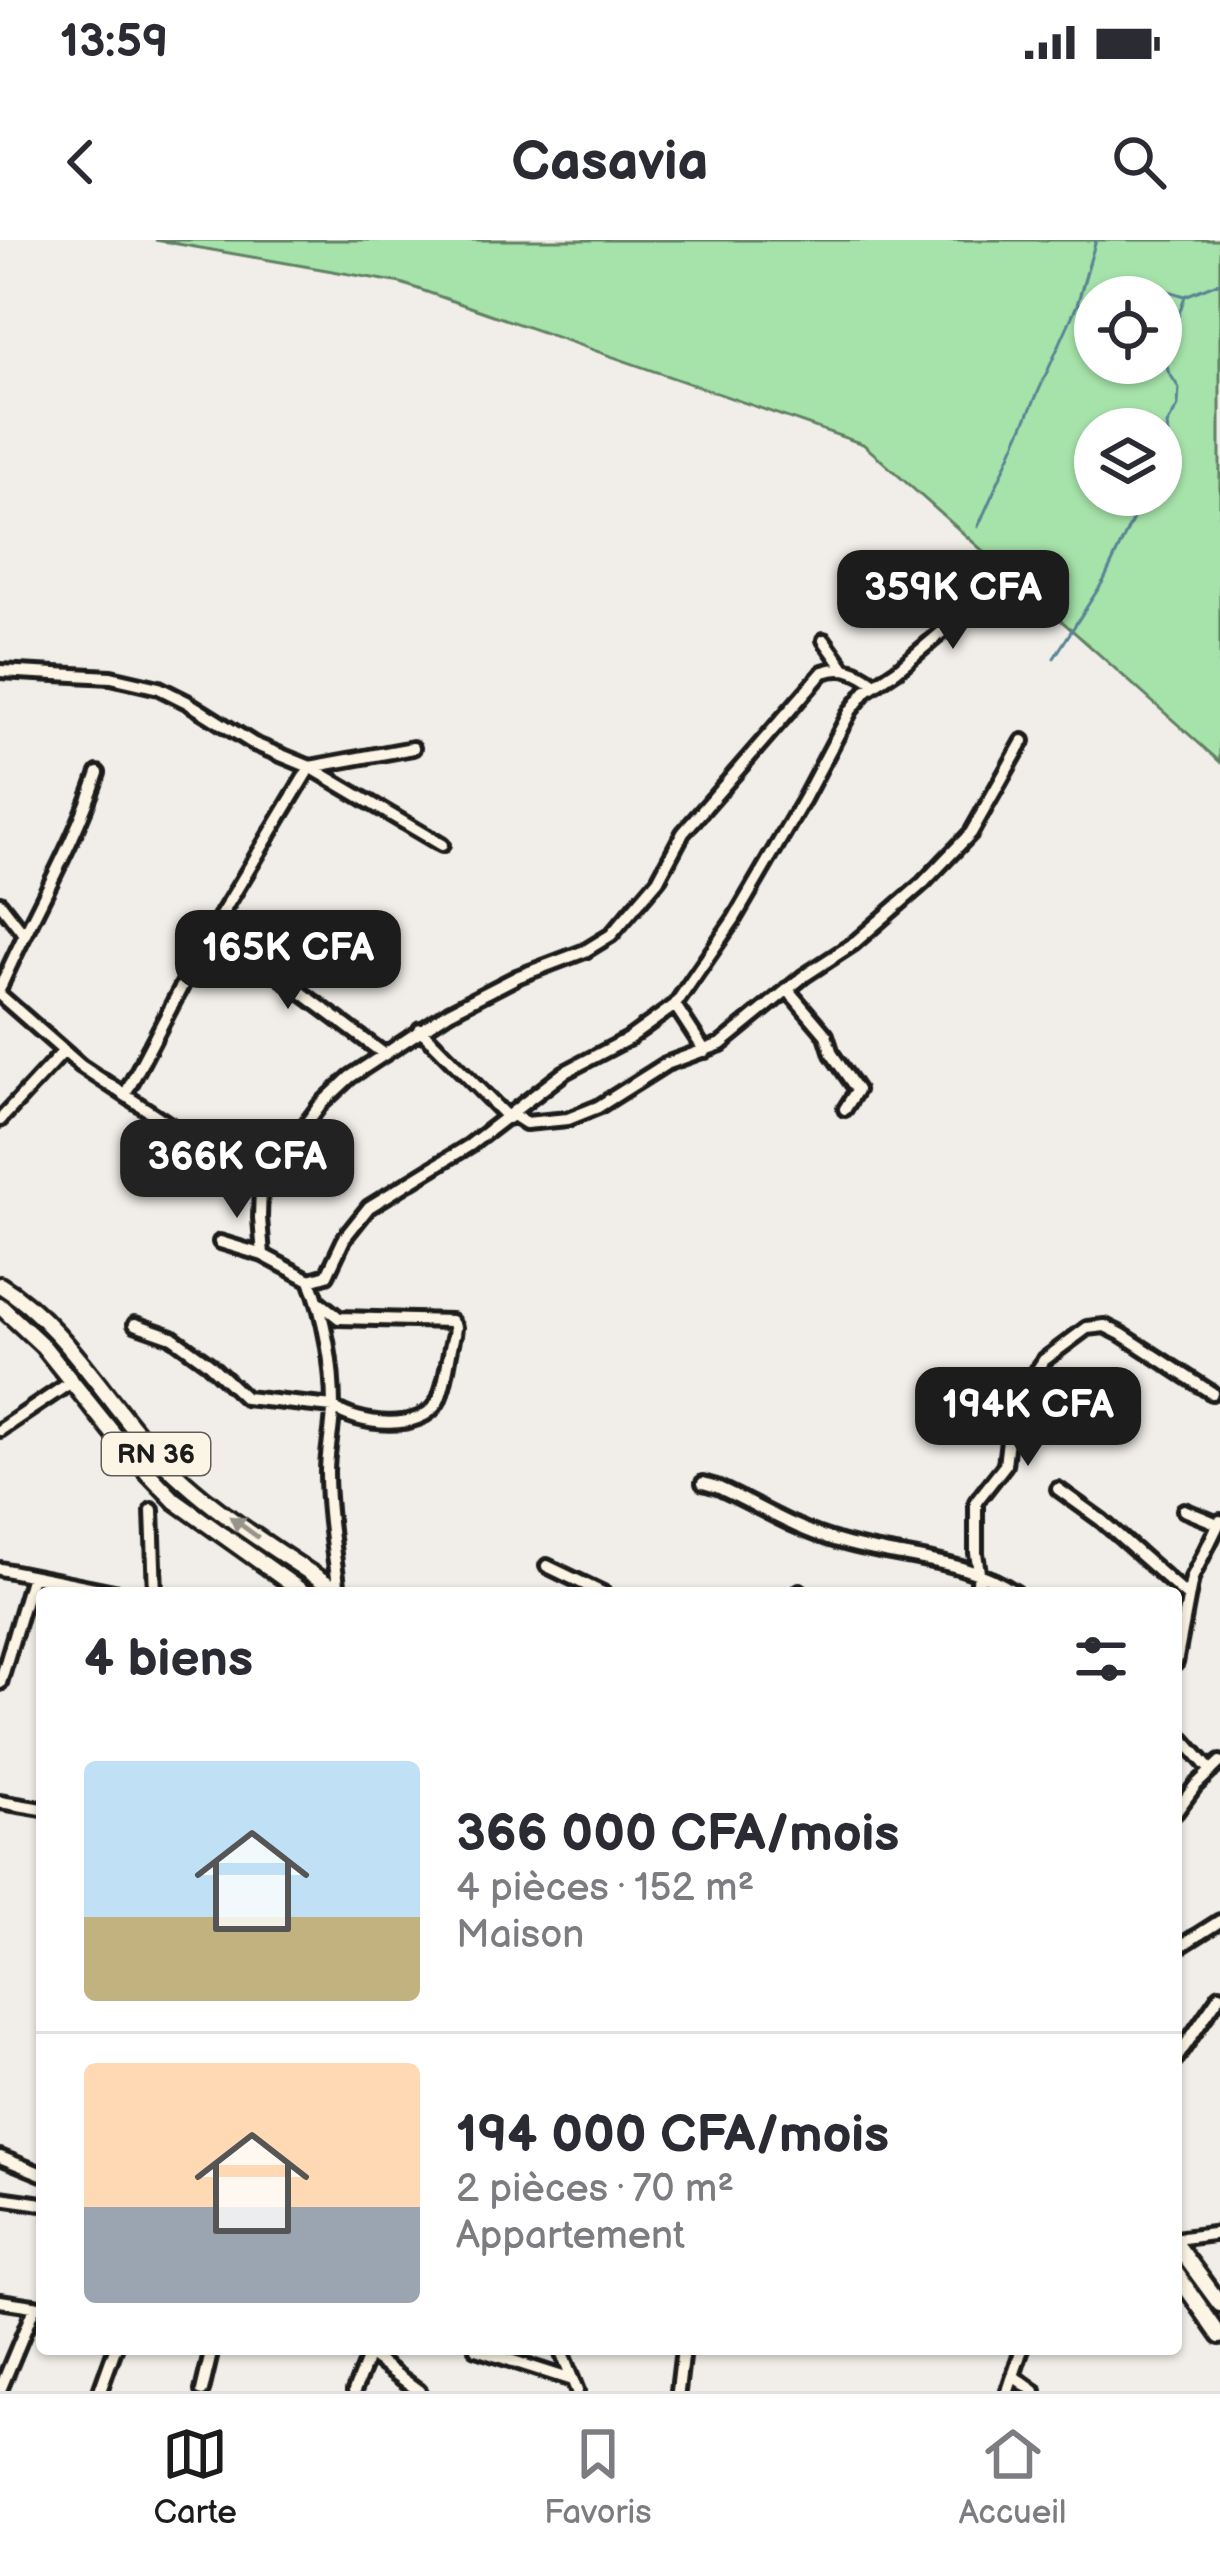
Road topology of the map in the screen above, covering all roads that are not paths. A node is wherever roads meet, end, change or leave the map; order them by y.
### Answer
1 (980, 566) dead end
2 (824, 640) dead end
3 (844, 668) junction
4 (0, 671) edge
5 (875, 684) junction
6 (1023, 741) dead end
7 (413, 748) dead end
8 (310, 767) junction
9 (98, 773) dead end
10 (442, 845) dead end
11 (0, 903) edge
12 (24, 934) junction
13 (205, 942) junction
14 (787, 989) junction
15 (0, 992) edge
16 (676, 1005) junction
17 (420, 1029) junction
18 (63, 1052) junction
19 (705, 1052) junction
20 (384, 1054) junction
21 (126, 1093) junction
22 (845, 1109) dead end
23 (510, 1116) junction
24 (0, 1120) edge
25 (261, 1186) junction
26 (220, 1242) dead end
27 (263, 1255) junction
28 (310, 1280) junction
29 (0, 1285) edge
30 (319, 1302) junction
31 (0, 1306) edge
32 (135, 1324) dead end
33 (71, 1382) junction
34 (1212, 1394) dead end
35 (333, 1407) junction
36 (0, 1430) edge
37 (703, 1483) dead end
38 (1058, 1490) dead end
39 (152, 1510) dead end
40 (1184, 1510) dead end
41 (1219, 1523) edge
42 (548, 1566) dead end
43 (0, 1569) edge
44 (979, 1572) junction
45 (32, 1576) junction
46 (88, 1587) edge
47 (155, 1587) edge
48 (296, 1587) edge
49 (332, 1587) edge
50 (339, 1587) edge
51 (591, 1587) edge
52 (978, 1587) edge
53 (1005, 1587) edge
54 (1177, 1587) edge
55 (1182, 1592) edge
56 (1188, 1597) junction
57 (1182, 1630) edge
58 (0, 1683) edge
59 (1182, 1736) edge
60 (1216, 1767) edge
61 (0, 1802) edge
62 (1182, 1802) edge
63 (36, 1808) edge
64 (1220, 1921) edge
65 (1182, 1945) edge
66 (1220, 1995) edge
67 (1182, 2049) edge
68 (0, 2157) edge
69 (36, 2172) edge
70 (0, 2198) edge
71 (36, 2203) edge
72 (1220, 2233) edge
73 (1182, 2241) edge
74 (1182, 2250) edge
75 (1182, 2282) edge
76 (0, 2301) edge
77 (1220, 2304) edge
78 (36, 2307) edge
79 (36, 2311) edge
80 (1220, 2336) edge
81 (114, 2355) edge
82 (210, 2355) edge
83 (364, 2355) edge
84 (370, 2355) edge
85 (492, 2355) edge
86 (562, 2355) edge
87 (681, 2355) edge
88 (1018, 2355) edge
89 (1013, 2376) junction
90 (574, 2385) edge
91 (0, 2390) edge
92 (100, 2391) edge
93 (202, 2391) edge
94 (354, 2391) edge
95 (419, 2391) edge
96 (678, 2391) edge
97 (1008, 2391) edge
98 (1034, 2391) edge

1 - 5 street
2 - 3 street
3 - 5 street
3 - 17 street
4 - 8 street
5 - 16 street
6 - 14 street
7 - 8 street
8 - 10 street
8 - 13 street
9 - 12 street
11 - 12 street
12 - 15 street
13 - 20 street
13 - 21 street
14 - 19 street
14 - 22 street
15 - 18 street
16 - 19 street
16 - 23 street
17 - 20 street
17 - 23 street
18 - 21 street
18 - 24 street
19 - 23 street
20 - 25 street
21 - 25 street
23 - 28 street
25 - 27 street
26 - 27 street
27 - 28 street
28 - 30 street
49 -> 29 main road, RN 36
30 - 35 street
30 - 35 street
31 - 33 main road, RN 36
32 - 35 street
33 - 36 street
33 - 48 main road, RN 36
34 - 44 street
35 - 50 street
37 - 44 street
38 - 54 street
39 - 47 street
40 - 41 street
41 - 56 street
42 - 51 street
43 - 45 street
44 - 52 street
44 - 53 street
45 - 46 street
45 - 58 street
55 - 56 street
56 - 57 street
59 - 60 street
60 - 62 street
61 - 63 street
64 - 65 street
66 - 67 street
68 - 69 street
70 - 71 street
72 - 73 street
74 - 77 main road
75 - 80 main road
76 - 78 street
79 - 91 street
81 - 92 street
82 - 93 street
83 - 94 street
84 - 95 street
85 - 90 street
86 - 90 street
87 - 96 street
88 - 89 street
89 - 97 street
89 - 98 street

